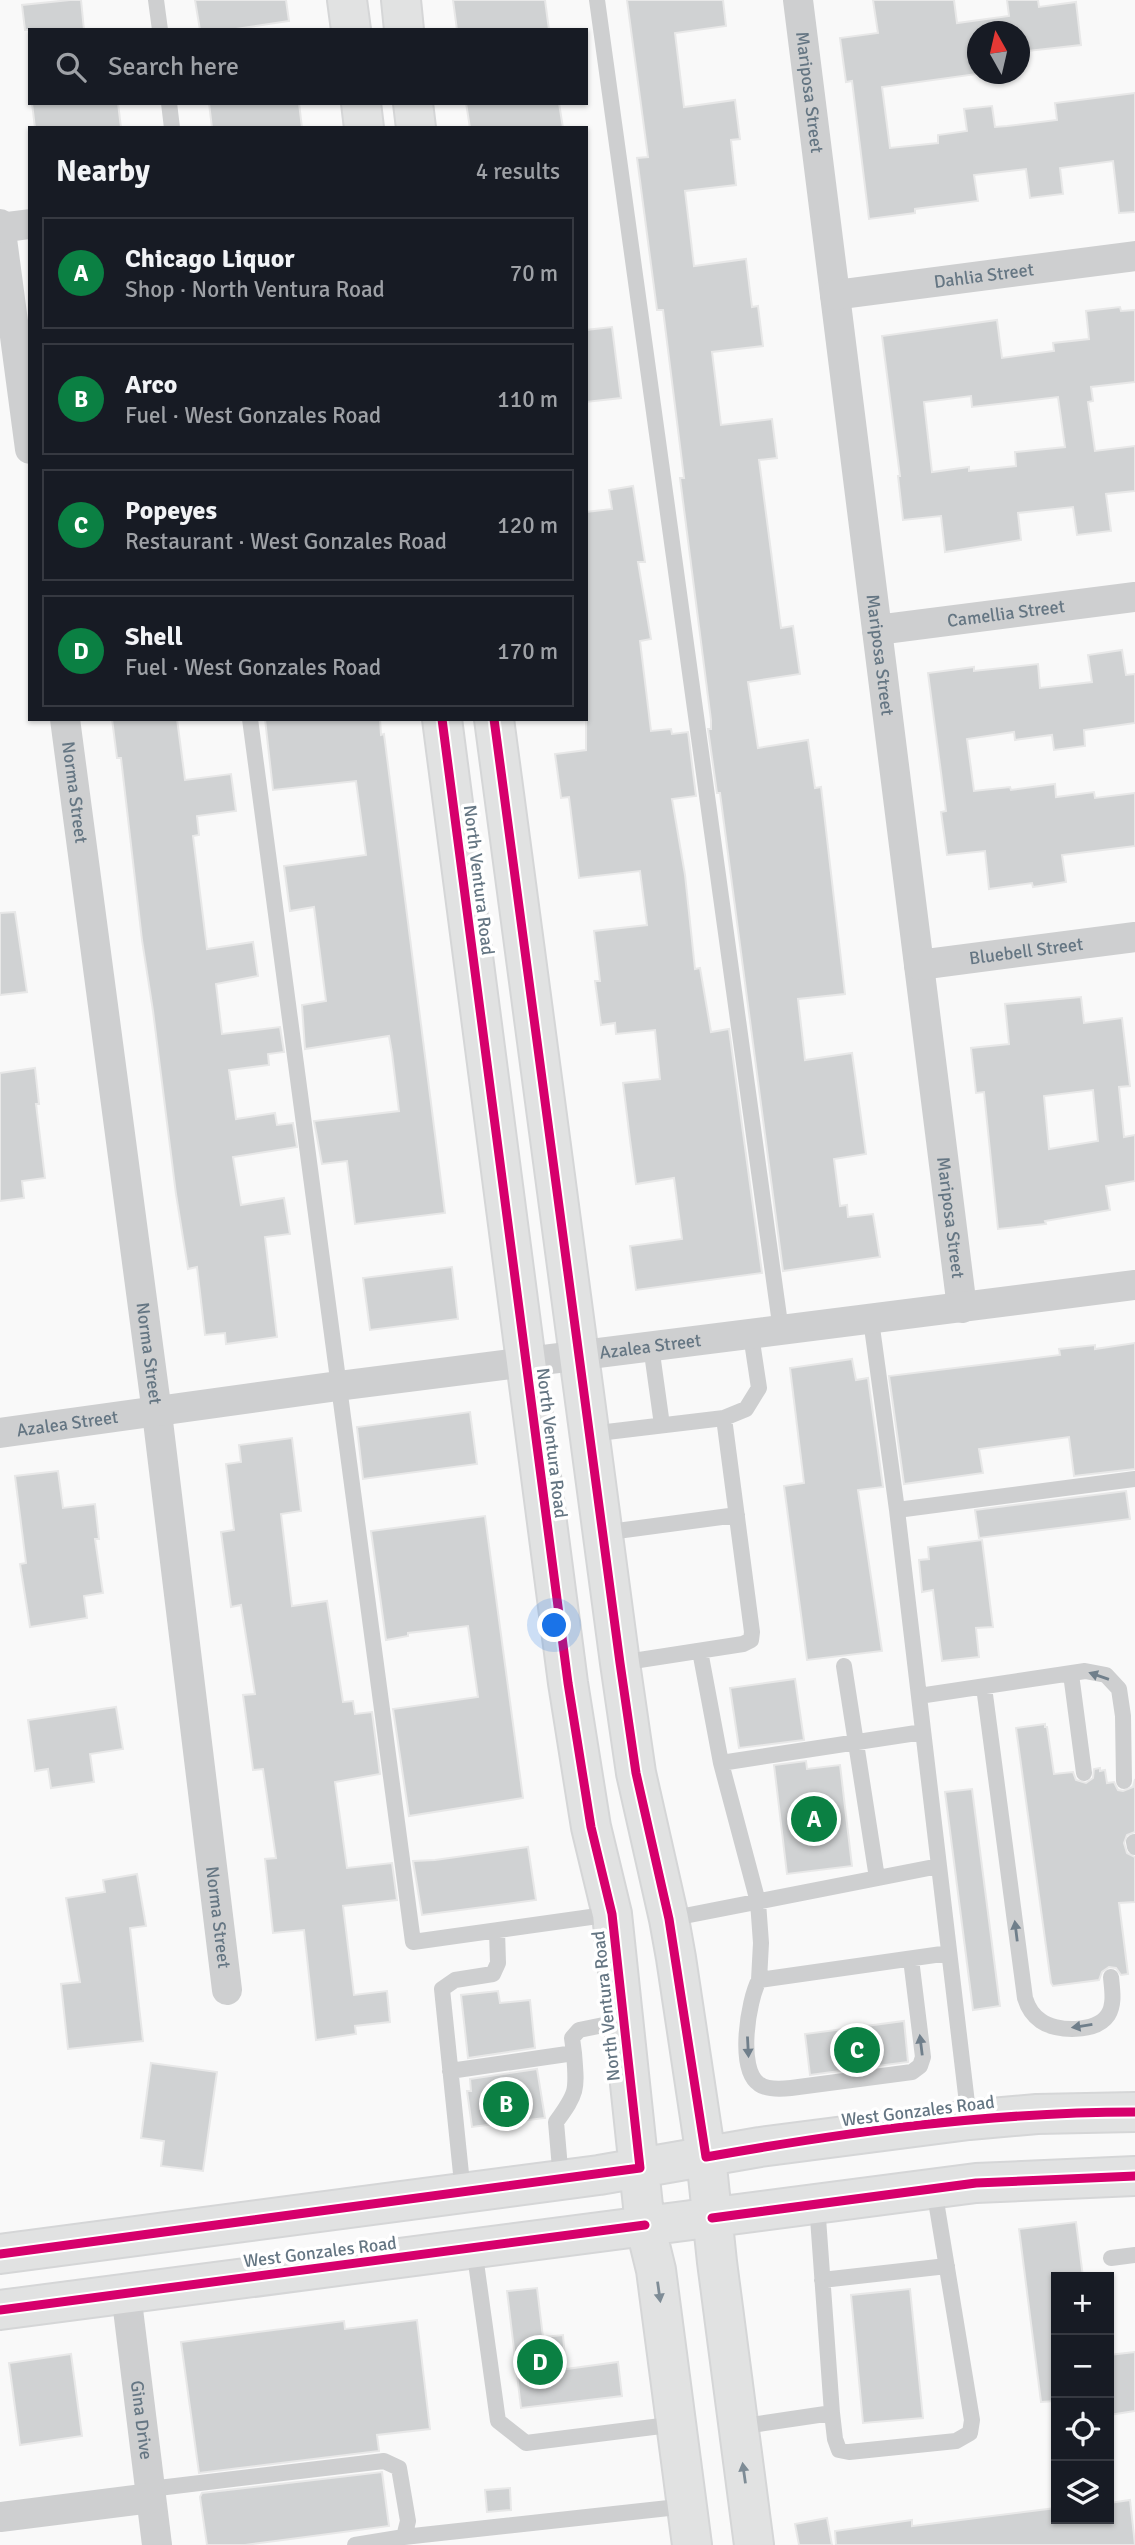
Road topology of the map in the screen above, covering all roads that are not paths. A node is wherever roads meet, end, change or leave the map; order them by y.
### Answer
1 (156, 0) edge
2 (348, 0) edge
3 (401, 0) edge
4 (597, 0) edge
5 (797, 0) edge
6 (160, 28) edge
7 (351, 28) edge
8 (404, 28) edge
9 (169, 105) edge
10 (361, 105) edge
11 (413, 105) edge
12 (172, 126) edge
13 (364, 126) edge
14 (416, 126) edge
15 (28, 223) edge
16 (0, 227) edge
17 (1135, 256) edge
18 (835, 295) junction
19 (28, 434) edge
20 (1135, 597) edge
21 (877, 630) junction
22 (65, 721) edge
23 (250, 721) edge
24 (442, 721) edge
25 (494, 721) edge
26 (1135, 937) edge
27 (919, 965) junction
28 (1135, 1285) edge
29 (962, 1308) junction
30 (871, 1320) junction
31 (781, 1331) junction
32 (751, 1335) junction
33 (651, 1346) junction
34 (579, 1356) junction
35 (526, 1363) junction
36 (338, 1386) junction
37 (156, 1413) junction
38 (724, 1418) junction
39 (662, 1425) junction
40 (0, 1433) edge
41 (590, 1434) junction
42 (1135, 1479) edge
43 (897, 1510) junction
44 (737, 1515) junction
45 (602, 1533) junction
46 (700, 1651) junction
47 (620, 1663) junction
48 (844, 1666) dead end
49 (1071, 1674) junction
50 (984, 1687) junction
51 (919, 1696) junction
52 (923, 1732) junction
53 (856, 1742) junction
54 (721, 1763) junction
55 (1084, 1773) dead end
56 (1124, 1781) dead end
57 (939, 1866) junction
58 (877, 1878) junction
59 (758, 1902) junction
60 (612, 1914) junction
61 (669, 1919) junction
62 (497, 1931) junction
63 (949, 1953) junction
64 (911, 1959) junction
65 (1111, 1977) dead end
66 (759, 1980) junction
67 (227, 1990) dead end
68 (623, 2021) junction
69 (574, 2053) junction
70 (450, 2071) junction
71 (1135, 2112) edge
72 (969, 2120) junction
73 (706, 2157) junction
74 (640, 2168) junction
75 (1135, 2176) edge
76 (561, 2180) junction
77 (934, 2189) junction
78 (463, 2193) junction
79 (817, 2204) junction
80 (712, 2218) junction
81 (645, 2225) junction
82 (474, 2247) junction
83 (0, 2254) edge
84 (1135, 2255) edge
85 (1111, 2258) dead end
86 (947, 2266) junction
87 (822, 2280) junction
88 (126, 2293) junction
89 (0, 2310) edge
90 (832, 2413) junction
91 (677, 2424) junction
92 (738, 2427) junction
93 (151, 2493) junction
94 (687, 2506) junction
95 (0, 2517) edge
96 (404, 2537) junction
97 (157, 2545) edge
98 (355, 2545) edge
99 (692, 2545) edge
100 (754, 2545) edge

1 - 6 lane
2 - 7 main road
3 - 8 main road
4 - 31 lane
5 - 18 street, Mariposa Street
9 - 12 lane
10 - 13 main road
11 - 14 main road
15 - 16 street
16 - 19 street
17 - 18 street, Dahlia Street
18 - 21 street, Mariposa Street
20 - 21 street, Camellia Street
21 - 27 street, Mariposa Street
22 - 37 street, Norma Street
23 - 36 lane
24 - 35 main road, North Ventura Road
25 - 34 main road, North Ventura Road
26 - 27 street, Bluebell Street
27 - 29 street, Mariposa Street
28 - 29 street, Azalea Street
29 - 30 street, Azalea Street
30 - 31 street, Azalea Street
30 - 43 lane
31 - 32 street, Azalea Street
32 - 33 street, Azalea Street
32 - 38 lane
33 - 34 street, Azalea Street
33 - 39 lane
34 - 35 street, Azalea Street
34 - 41 main road, North Ventura Road
35 - 36 street, Azalea Street
35 - 60 main road, North Ventura Road
36 - 37 street, Azalea Street
36 - 62 lane
37 - 40 street, Azalea Street
37 - 67 street, Norma Street
38 - 39 lane
38 - 44 lane
39 - 41 lane
41 - 45 main road, North Ventura Road
42 - 43 lane
43 - 51 lane
44 - 45 lane
44 - 46 lane
45 - 47 main road, North Ventura Road
46 - 47 lane
46 - 54 lane
47 - 61 main road, North Ventura Road
48 - 53 lane
49 - 50 lane
49 - 55 lane
56 -> 49 lane
50 - 51 lane
65 -> 50 lane
51 - 52 lane
52 - 53 lane
52 - 57 lane
53 - 54 lane
53 - 58 lane
54 - 59 lane
57 - 58 lane
57 - 63 lane
58 - 59 lane
59 - 61 lane
59 - 66 lane
60 - 62 lane
60 - 68 main road, North Ventura Road
61 - 73 main road, North Ventura Road
62 - 70 lane
63 - 64 lane
63 - 72 lane
64 - 66 lane
66 -> 64 lane
68 - 69 lane
68 - 74 main road, North Ventura Road
69 - 70 lane
69 - 76 lane
70 - 78 lane
71 - 72 main road, West Gonzales Road
72 - 73 main road, West Gonzales Road
73 - 74 main road, West Gonzales Road
73 - 80 main road, North Ventura Road
74 - 76 main road, West Gonzales Road
74 - 81 main road, North Ventura Road
75 - 77 main road, West Gonzales Road
76 - 78 main road, West Gonzales Road
77 - 79 main road, West Gonzales Road
77 - 86 lane
78 - 83 main road, West Gonzales Road
79 - 80 main road, West Gonzales Road
79 - 87 lane
80 - 81 main road, West Gonzales Road
80 - 92 main road, North Ventura Road
81 - 82 main road, West Gonzales Road
81 -> 91 main road, North Ventura Road
82 - 88 main road, West Gonzales Road
82 - 91 lane
84 - 85 lane
86 - 87 lane
86 - 90 lane
87 - 90 lane
88 - 89 main road, West Gonzales Road
88 - 93 street, Gina Drive
90 - 92 lane
91 - 94 main road, North Ventura Road
100 -> 92 main road, North Ventura Road
93 - 95 street
93 - 96 lane
93 - 97 street, Gina Drive
94 - 96 lane
94 - 99 main road, North Ventura Road
96 - 98 lane

